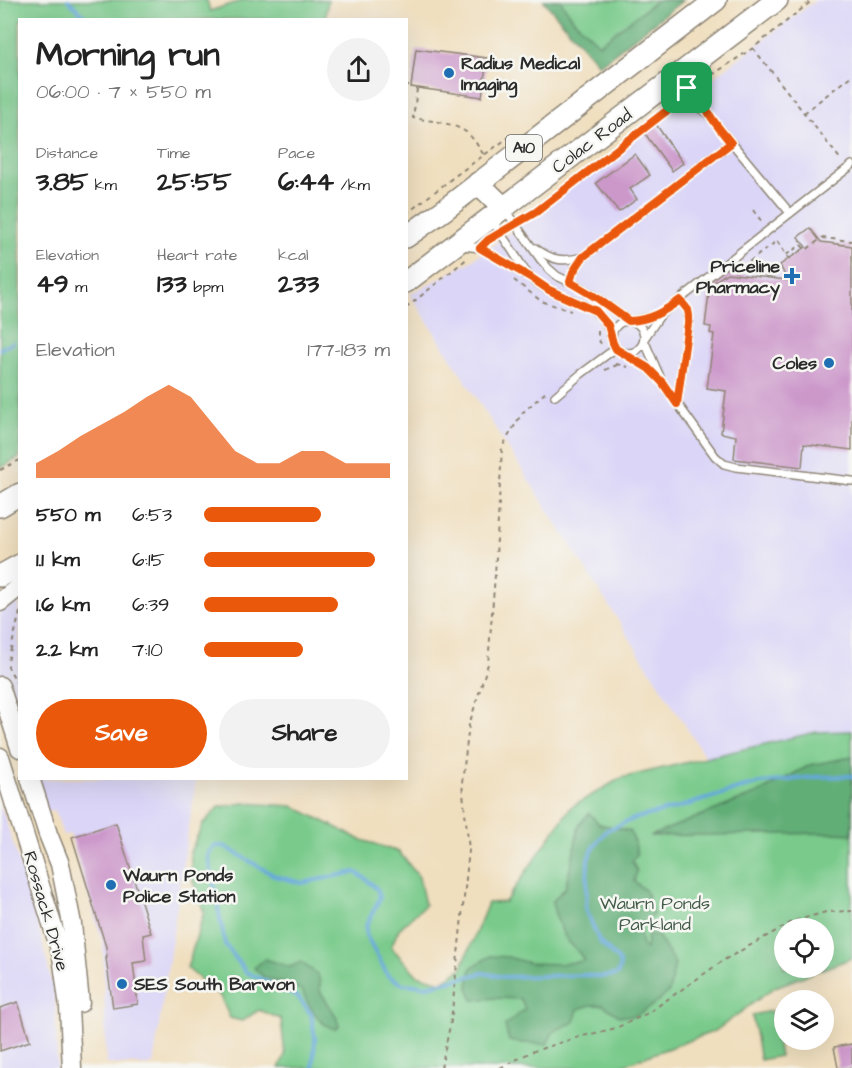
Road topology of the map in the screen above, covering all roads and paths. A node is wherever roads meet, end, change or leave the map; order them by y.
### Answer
1 (716, 0) edge
2 (777, 0) edge
3 (813, 0) edge
4 (714, 47) junction
5 (753, 48) junction
6 (852, 75) edge
7 (701, 81) junction
8 (417, 89) dead end
9 (653, 94) junction
10 (682, 96) junction
11 (707, 113) junction
12 (804, 113) junction
13 (731, 143) junction
14 (484, 155) dead end
15 (850, 167) edge
16 (478, 183) junction
17 (790, 213) junction
18 (504, 216) junction
19 (408, 236) edge
20 (852, 241) edge
21 (529, 242) junction
22 (777, 242) dead end
23 (462, 251) junction
24 (583, 257) junction
25 (789, 259) dead end
26 (738, 270) dead end
27 (530, 277) junction
28 (408, 281) edge
29 (570, 282) junction
30 (680, 300) junction
31 (408, 306) edge
32 (661, 314) junction
33 (630, 321) junction
34 (612, 340) junction
35 (644, 340) junction
36 (619, 350) junction
37 (662, 382) junction
38 (562, 389) junction
39 (555, 396) dead end
40 (677, 404) junction
41 (18, 461) edge
42 (0, 470) edge
43 (852, 481) edge
44 (18, 495) edge
45 (0, 506) edge
46 (18, 566) edge
47 (0, 576) edge
48 (18, 588) edge
49 (0, 602) edge
50 (18, 620) edge
51 (18, 684) edge
52 (0, 686) edge
53 (18, 739) edge
54 (0, 757) edge
55 (31, 780) edge
56 (43, 819) junction
57 (22, 826) junction
58 (852, 911) edge
59 (77, 1048) junction
60 (72, 1068) edge
61 (81, 1068) edge
62 (441, 1068) edge
63 (500, 1068) edge

1 - 16 highway, Colac Road / A10
2 - 4 highway, Colac Road / A10
3 - 5 path
4 - 7 lane
4 - 9 highway, Colac Road / A10
5 - 7 path
5 - 12 path
6 - 12 path
7 - 11 lane
8 - 14 path
9 - 10 lane
9 - 18 highway, Colac Road / A10
10 - 11 lane
10 - 18 path
11 - 13 lane
12 - 15 path
13 - 17 lane
13 - 24 lane
15 - 17 lane
16 - 18 highway
16 - 19 highway, Colac Road / A10
17 - 30 lane
18 - 21 lane
18 - 23 highway, Colac Road / A10
18 - 27 lane
20 - 25 path
21 - 24 lane
21 - 29 lane
22 - 26 path
23 - 27 lane
23 - 28 highway, Colac Road / A10
23 - 31 path
24 - 29 lane
27 - 34 lane
29 - 33 lane
30 - 32 lane
30 - 40 lane
32 - 33 lane
32 - 35 lane
33 - 34 lane
33 - 35 lane
34 - 36 lane
35 - 36 lane
35 - 37 lane
36 - 37 lane
36 - 38 lane
37 - 40 lane
38 - 39 lane
38 - 62 path
40 - 43 lane
41 - 42 path
44 - 45 highway
46 - 47 highway
48 - 49 main road
50 - 51 path
52 - 53 main road
54 - 57 main road, Rossack Drive
55 - 56 main road, Rossack Drive
56 - 57 main road
56 - 59 main road, Rossack Drive
57 - 59 main road, Rossack Drive
58 - 63 path
59 - 60 main road, Rossack Drive
59 - 61 main road, Rossack Drive

